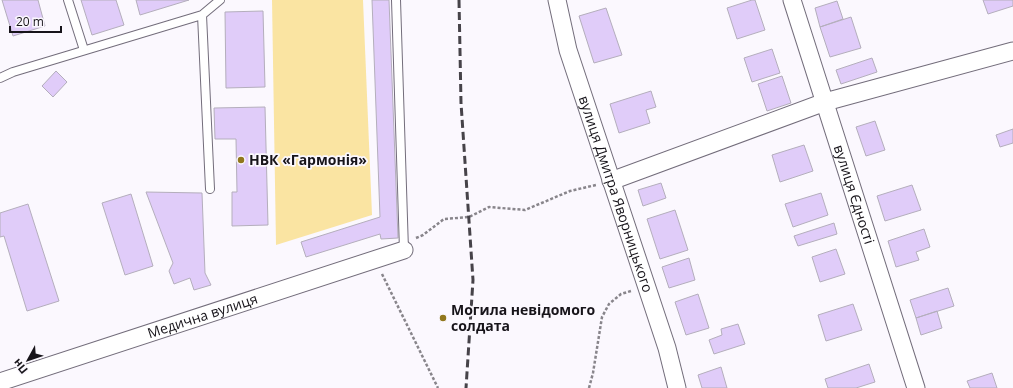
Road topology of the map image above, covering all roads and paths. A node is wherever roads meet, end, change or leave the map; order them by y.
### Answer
1 (68, 0) edge
2 (220, 0) edge
3 (396, 0) edge
4 (557, 0) edge
5 (792, 0) edge
6 (202, 15) junction
7 (84, 50) junction
8 (1013, 51) edge
9 (0, 78) edge
10 (825, 102) junction
11 (612, 181) junction
12 (210, 189) dead end
13 (404, 246) junction
14 (375, 260) junction
15 (646, 286) junction
16 (0, 382) edge
17 (438, 388) edge
18 (589, 388) edge
19 (677, 388) edge
20 (916, 388) edge

1 - 7 lane
2 - 6 lane
3 - 13 lane
4 - 11 street, вулиця Дмитра Яворницького
5 - 10 street, вулиця Єдності
6 - 7 lane
6 - 12 lane
7 - 9 lane
8 - 10 street
10 - 11 street
10 - 20 street, вулиця Єдності
11 - 13 path
11 - 15 street, вулиця Дмитра Яворницького
13 - 14 street, Медична вулиця
14 - 16 street, Медична вулиця
14 - 17 path
15 - 18 path
15 - 19 street, вулиця Дмитра Яворницького

